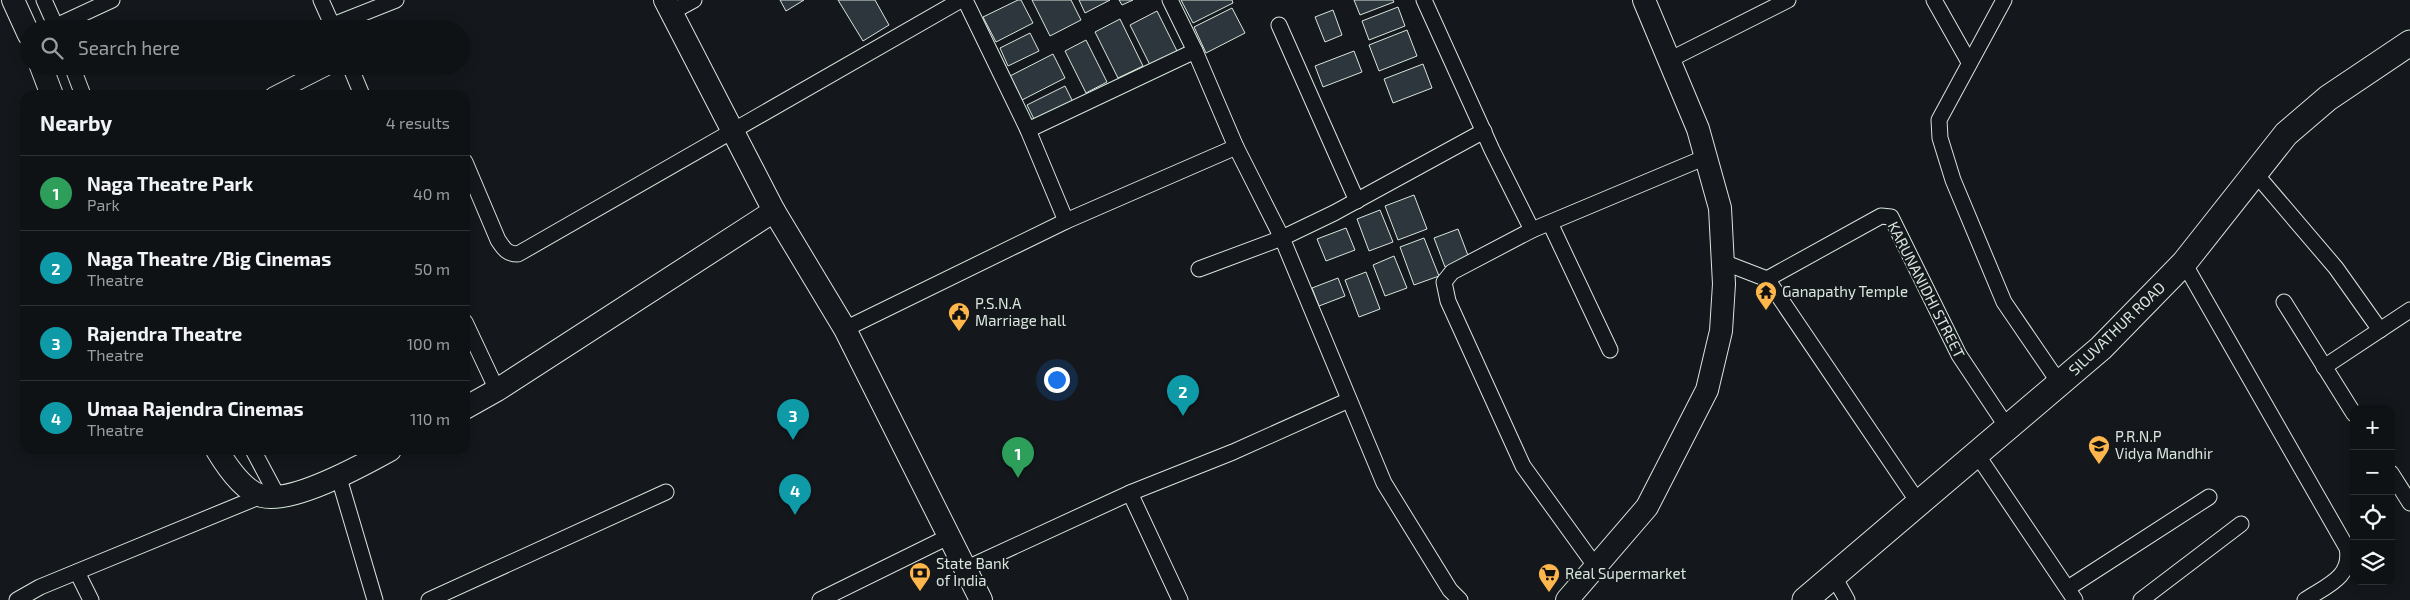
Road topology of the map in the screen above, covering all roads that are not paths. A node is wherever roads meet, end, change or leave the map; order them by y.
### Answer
1 (14, 0) edge
2 (44, 0) edge
3 (112, 0) edge
4 (321, 0) edge
5 (396, 0) edge
6 (694, 0) edge
7 (963, 0) edge
8 (1170, 0) edge
9 (1424, 0) edge
10 (1644, 0) edge
11 (1788, 0) edge
12 (1934, 0) edge
13 (2004, 0) edge
14 (669, 6) edge
15 (23, 20) edge
16 (54, 20) edge
17 (71, 20) edge
18 (331, 20) edge
19 (350, 20) edge
20 (1279, 24) dead end
21 (2410, 43) edge
22 (1195, 51) junction
23 (1669, 60) junction
24 (1969, 62) junction
25 (44, 75) edge
26 (76, 75) edge
27 (312, 75) edge
28 (354, 75) edge
29 (50, 90) edge
30 (82, 90) edge
31 (283, 90) edge
32 (360, 90) edge
33 (1028, 130) junction
34 (732, 131) junction
35 (1484, 131) junction
36 (1236, 147) junction
37 (1706, 157) junction
38 (2255, 173) junction
39 (470, 174) edge
40 (1357, 201) junction
41 (774, 211) junction
42 (1066, 221) junction
43 (1550, 223) junction
44 (1532, 230) junction
45 (1282, 238) junction
46 (1723, 262) junction
47 (2184, 263) junction
48 (1199, 269) dead end
49 (1767, 278) junction
50 (2284, 302) dead end
51 (2410, 310) edge
52 (845, 329) junction
53 (2380, 330) junction
54 (470, 333) edge
55 (1610, 350) dead end
56 (2324, 367) junction
57 (2060, 384) junction
58 (497, 390) junction
59 (1349, 400) junction
60 (470, 405) edge
61 (2350, 408) edge
62 (2006, 428) junction
63 (1976, 453) junction
64 (220, 455) edge
65 (255, 455) edge
66 (381, 455) edge
67 (339, 478) junction
68 (2395, 479) edge
69 (666, 492) dead end
70 (1130, 493) junction
71 (270, 497) junction
72 (2209, 497) dead end
73 (1918, 502) junction
74 (2410, 503) edge
75 (2241, 524) dead end
76 (950, 536) junction
77 (1596, 567) junction
78 (965, 569) junction
79 (76, 572) junction
80 (1832, 575) junction
81 (2072, 594) edge
82 (371, 599) edge
83 (17, 600) edge
84 (91, 600) edge
85 (430, 600) edge
86 (820, 600) edge
87 (981, 600) edge
88 (1180, 600) edge
89 (1460, 600) edge
90 (1567, 600) edge
91 (1805, 600) edge
92 (1847, 600) edge
93 (2141, 600) edge
94 (2305, 600) edge

1 - 15 street
2 - 16 street
3 - 17 street
4 - 18 street
5 - 19 street
6 - 14 street
7 - 33 street
7 - 34 street
8 - 22 street
9 - 35 street
10 - 23 street
11 - 23 street
12 - 24 street
13 - 24 street
14 - 34 street
20 - 40 street
21 - 38 main road, SILUVATHUR ROAD
22 - 33 street
22 - 36 street
23 - 37 street
24 - 57 street
25 - 29 street
26 - 30 street
27 - 31 street
28 - 32 street
33 - 42 street
34 - 39 street
34 - 41 street
35 - 40 street
35 - 44 street
36 - 42 street
36 - 45 street
37 - 43 street
37 - 46 street
38 - 47 main road, SILUVATHUR ROAD
38 - 53 street
40 - 45 street
41 - 52 street
41 - 58 street
42 - 52 street
43 - 44 street
43 - 55 street
44 - 77 street
45 - 48 street
45 - 59 street
46 - 49 street
46 - 77 street
47 - 57 main road, SILUVATHUR ROAD
47 - 94 street
49 - 62 street, KARUNANIDHI STREET
49 - 73 street
50 - 56 street
51 - 53 street
52 - 76 street
53 - 56 street
54 - 58 street
56 - 61 street
57 - 62 main road, SILUVATHUR ROAD
58 - 60 street
59 - 70 street
59 - 89 street
62 - 63 main road, SILUVATHUR ROAD
63 - 73 main road, SILUVATHUR ROAD
63 - 81 street
64 - 71 street
65 - 71 street
66 - 67 street
67 - 71 street
67 - 82 street
68 - 74 street
69 - 85 street
70 - 78 street
70 - 88 street
71 - 79 street
72 - 81 street
73 - 80 main road, SILUVATHUR ROAD
75 - 93 street
76 - 78 street
76 - 86 street
77 - 90 street
78 - 87 street
79 - 83 street
79 - 84 street
80 - 91 main road, SILUVATHUR ROAD
80 - 92 street

